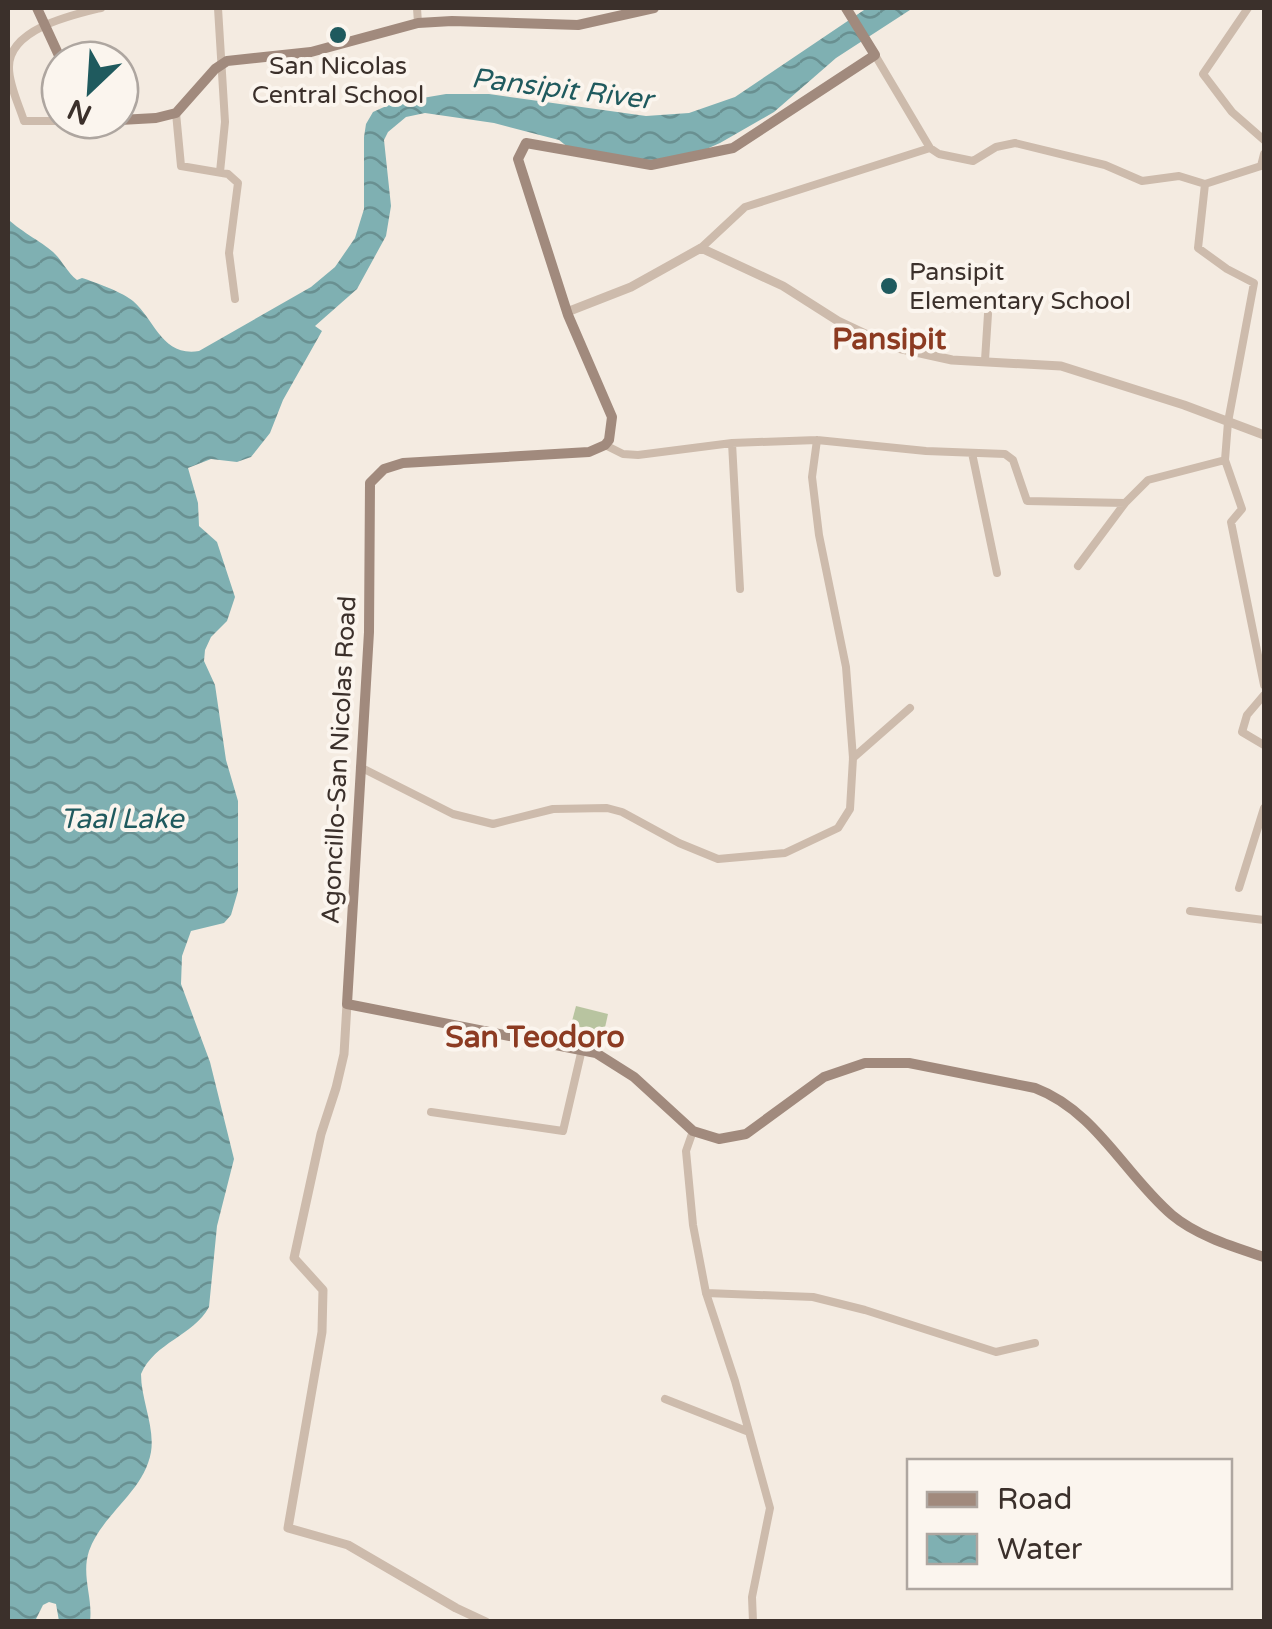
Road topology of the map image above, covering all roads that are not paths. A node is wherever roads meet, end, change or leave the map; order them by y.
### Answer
1 (38, 8) edge
2 (101, 8) edge
3 (218, 8) edge
4 (417, 8) edge
5 (484, 8) edge
6 (654, 8) edge
7 (846, 8) edge
8 (1248, 8) edge
9 (485, 22) junction
10 (418, 23) junction
11 (47, 26) junction
12 (53, 40) edge
13 (875, 55) junction
14 (222, 64) junction
15 (176, 113) junction
16 (140, 119) edge
17 (40, 121) edge
18 (1264, 140) edge
19 (930, 148) junction
20 (1264, 154) edge
21 (220, 172) junction
22 (1205, 184) junction
23 (701, 248) junction
24 (235, 299) dead end
25 (567, 312) junction
26 (988, 314) dead end
27 (984, 360) junction
28 (1228, 422) junction
29 (1264, 435) edge
30 (817, 440) junction
31 (732, 443) junction
32 (605, 445) junction
33 (972, 453) junction
34 (1225, 460) junction
35 (1125, 503) junction
36 (1078, 566) dead end
37 (997, 574) dead end
38 (740, 589) dead end
39 (1264, 685) edge
40 (1264, 694) edge
41 (910, 708) dead end
42 (1264, 745) edge
43 (853, 758) junction
44 (360, 767) junction
45 (1264, 808) edge
46 (1239, 888) dead end
47 (1190, 911) dead end
48 (1264, 920) edge
49 (347, 1004) junction
50 (582, 1049) junction
51 (431, 1112) dead end
52 (693, 1132) junction
53 (1264, 1257) edge
54 (706, 1293) junction
55 (1035, 1344) dead end
56 (665, 1400) dead end
57 (748, 1432) junction
58 (486, 1622) edge
59 (753, 1622) edge

1 - 11 main road
2 - 11 street
3 - 14 street
4 - 10 street
5 - 9 street
6 - 9 main road
7 - 13 main road
8 - 18 street
9 - 10 main road
10 - 14 main road
11 - 12 main road
11 - 17 street
13 - 19 street
13 - 25 main road
14 - 15 main road
14 - 21 street
15 - 16 main road
15 - 21 street
19 - 22 street
19 - 23 street
20 - 22 street
21 - 24 street
22 - 28 street
23 - 25 street
23 - 27 street
25 - 32 main road
26 - 27 street
27 - 28 street
28 - 29 street
28 - 34 street
30 - 31 street
30 - 33 street
30 - 43 street
31 - 32 street
31 - 38 street
32 - 44 main road, Agoncillo-San Nicolas Road
33 - 35 street
33 - 37 street
34 - 35 street
34 - 39 street
35 - 36 street
40 - 42 street
41 - 43 street
43 - 44 street
44 - 49 main road, Agoncillo-San Nicolas Road
45 - 46 street
47 - 48 street
49 - 50 main road
49 - 58 street
50 - 51 street
50 - 52 main road
52 - 53 main road
52 - 54 street
54 - 55 street
54 - 57 street
56 - 57 street
57 - 59 street

